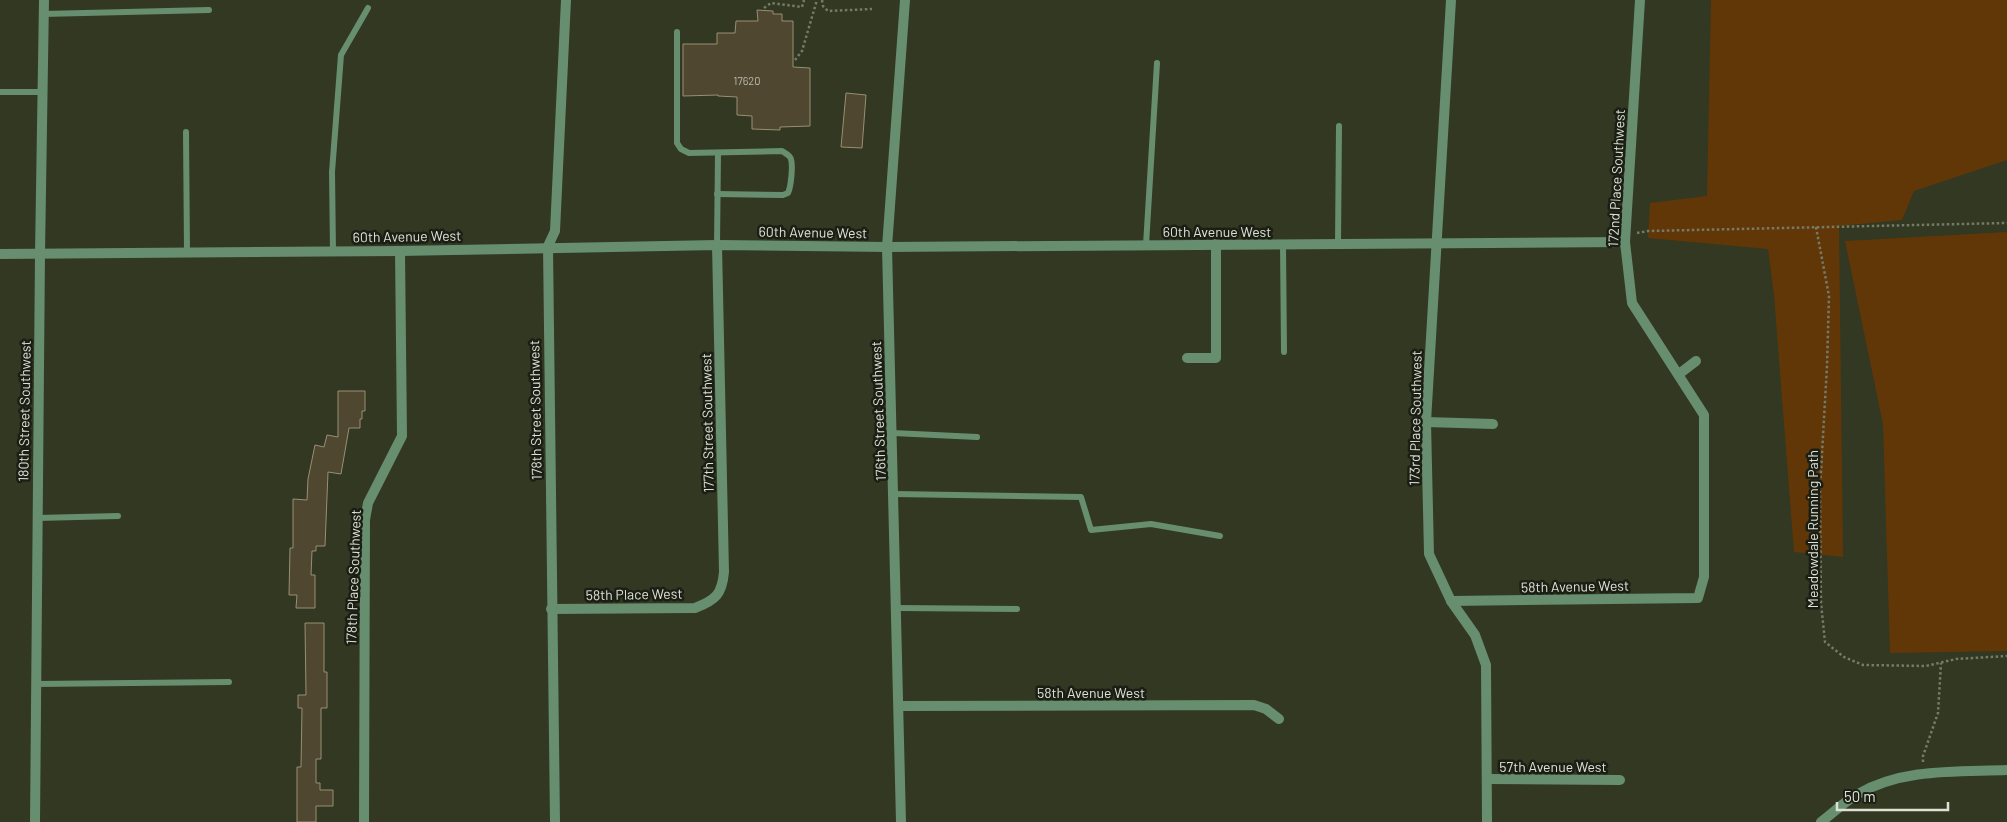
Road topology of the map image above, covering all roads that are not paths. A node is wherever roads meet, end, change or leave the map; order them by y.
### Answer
1 (44, 0) edge
2 (566, 0) edge
3 (905, 0) edge
4 (1451, 0) edge
5 (1640, 0) edge
6 (368, 8) dead end
7 (209, 10) dead end
8 (43, 14) junction
9 (677, 32) dead end
10 (1157, 63) dead end
11 (0, 92) edge
12 (42, 92) junction
13 (1339, 126) dead end
14 (186, 132) dead end
15 (718, 154) junction
16 (717, 194) junction
17 (1625, 239) junction
18 (1436, 243) junction
19 (1216, 244) junction
20 (1283, 244) junction
21 (1338, 244) junction
22 (717, 245) junction
23 (1146, 245) junction
24 (548, 246) junction
25 (888, 247) junction
26 (400, 250) junction
27 (333, 251) junction
28 (187, 252) junction
29 (0, 254) edge
30 (40, 254) junction
31 (1284, 352) dead end
32 (1187, 358) dead end
33 (1696, 361) dead end
34 (1678, 374) junction
35 (1426, 422) junction
36 (1493, 424) dead end
37 (893, 433) junction
38 (976, 437) dead end
39 (894, 494) junction
40 (118, 516) dead end
41 (37, 518) junction
42 (1220, 536) dead end
43 (1698, 598) joint
44 (714, 599) joint
45 (1451, 601) junction
46 (897, 608) junction
47 (551, 609) junction
48 (1017, 609) dead end
49 (229, 682) dead end
50 (35, 684) junction
51 (899, 706) junction
52 (1279, 719) dead end
53 (2007, 770) edge
54 (1487, 779) junction
55 (1620, 780) dead end
56 (35, 822) edge
57 (364, 822) edge
58 (555, 822) edge
59 (901, 822) edge
60 (1486, 822) edge
61 (1821, 822) edge

1 - 8 street, 180th Street Southwest
2 - 24 street, 178th Street Southwest
3 - 25 street, 176th Street Southwest
4 - 18 street, 173rd Place Southwest
5 - 17 street, 172nd Place Southwest
6 - 27 lane
7 - 8 lane
8 - 12 street, 180th Street Southwest
9 - 15 lane
10 - 23 lane
11 - 12 lane
12 - 30 street, 180th Street Southwest
13 - 21 lane
14 - 28 lane
15 - 16 lane
15 - 16 lane
16 - 22 lane
17 - 18 street, 60th Avenue West
17 - 34 street, 172nd Place Southwest
18 - 21 street, 60th Avenue West
18 - 35 street, 173rd Place Southwest
19 - 20 street, 60th Avenue West
19 - 23 street, 60th Avenue West
19 - 32 street
20 - 21 street, 60th Avenue West
20 - 31 lane
22 - 24 street, 60th Avenue West
22 - 25 street, 60th Avenue West
22 - 44 street, 177th Street Southwest
23 - 25 street, 60th Avenue West
24 - 26 street, 60th Avenue West
24 - 47 street, 178th Street Southwest
25 - 37 street, 176th Street Southwest
26 - 27 street, 60th Avenue West
26 - 57 street, 178th Place Southwest
27 - 28 street, 60th Avenue West
28 - 30 street, 60th Avenue West
29 - 30 street, 60th Avenue West
30 - 41 street, 180th Street Southwest
33 - 34 street
34 - 43 street, 172nd Place Southwest
35 - 36 street
35 - 45 street, 173rd Place Southwest
37 - 38 lane
37 - 39 street, 176th Street Southwest
39 - 42 lane
39 - 46 street, 176th Street Southwest
40 - 41 lane
41 - 50 street, 180th Street Southwest
43 - 45 street, 58th Avenue West
44 - 47 street, 58th Place West
45 - 54 street, 173rd Place Southwest
46 - 48 lane
46 - 51 street, 176th Street Southwest
47 - 58 street, 178th Street Southwest
49 - 50 lane
50 - 56 street, 180th Street Southwest
51 - 52 street, 58th Avenue West
51 - 59 street, 176th Street Southwest
53 - 61 street
54 - 55 street, 57th Avenue West
54 - 60 street, 173rd Place Southwest

